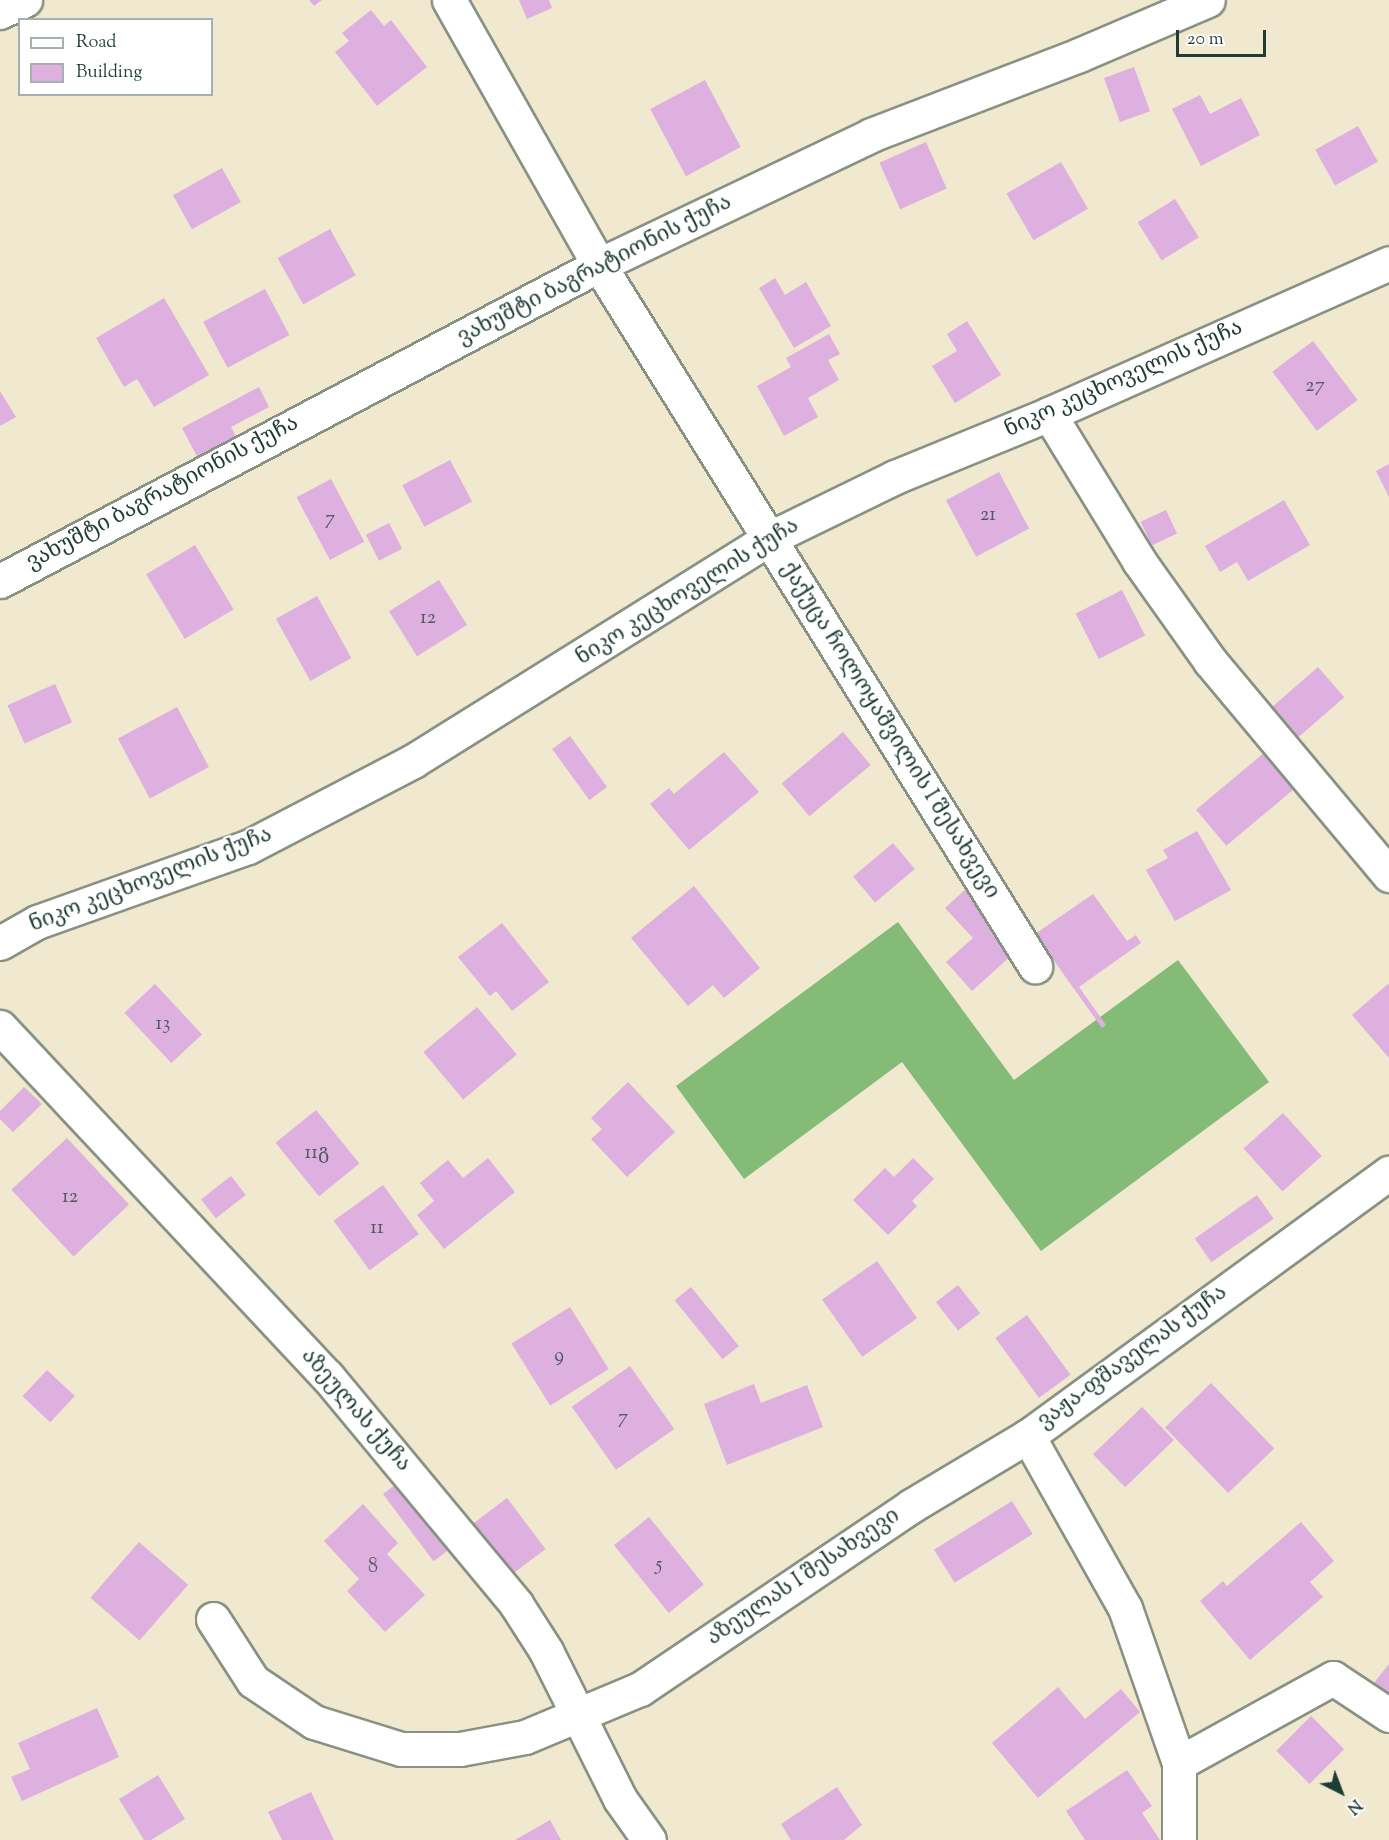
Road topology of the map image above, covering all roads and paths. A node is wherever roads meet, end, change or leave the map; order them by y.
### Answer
1 (25, 0) edge
2 (449, 0) edge
3 (1208, 0) edge
4 (0, 12) edge
5 (1389, 263) edge
6 (599, 265) junction
7 (1049, 414) junction
8 (770, 538) junction
9 (0, 580) edge
10 (1389, 875) edge
11 (0, 943) edge
12 (1035, 966) dead end
13 (0, 1027) edge
14 (1389, 1173) edge
15 (1029, 1436) junction
16 (213, 1619) dead end
17 (1389, 1715) edge
18 (578, 1716) junction
19 (1179, 1763) junction
20 (649, 1840) edge
21 (1179, 1840) edge

1 - 4 street
2 - 6 street, ქაქუცა ჩოლოყაშვილის I შესახვევი
3 - 6 street, ვახუშტი ბაგრატიონის ქუჩა
5 - 7 street, ნიკო კეცხოველის ქუჩა
6 - 8 street, ქაქუცა ჩოლოყაშვილის I შესახვევი
6 - 9 street, ვახუშტი ბაგრატიონის ქუჩა
7 - 8 street, ნიკო კეცხოველის ქუჩა
7 - 10 street
8 - 11 street, ნიკო კეცხოველის ქუჩა
8 - 12 street, ქაქუცა ჩოლოყაშვილის I შესახვევი
13 - 18 street, აზეულას ქუჩა
14 - 15 street, ვაჟა-ფშაველას ქუჩა
15 - 18 street, აზეულას I შესახვევი
15 - 19 street, ვაჟა-ფშაველას ქუჩა
16 - 18 street, აზეულას I შესახვევი
17 - 19 street
18 - 20 street, აზეულას ქუჩა
19 - 21 street, ვაჟა-ფშაველას ქუჩა

